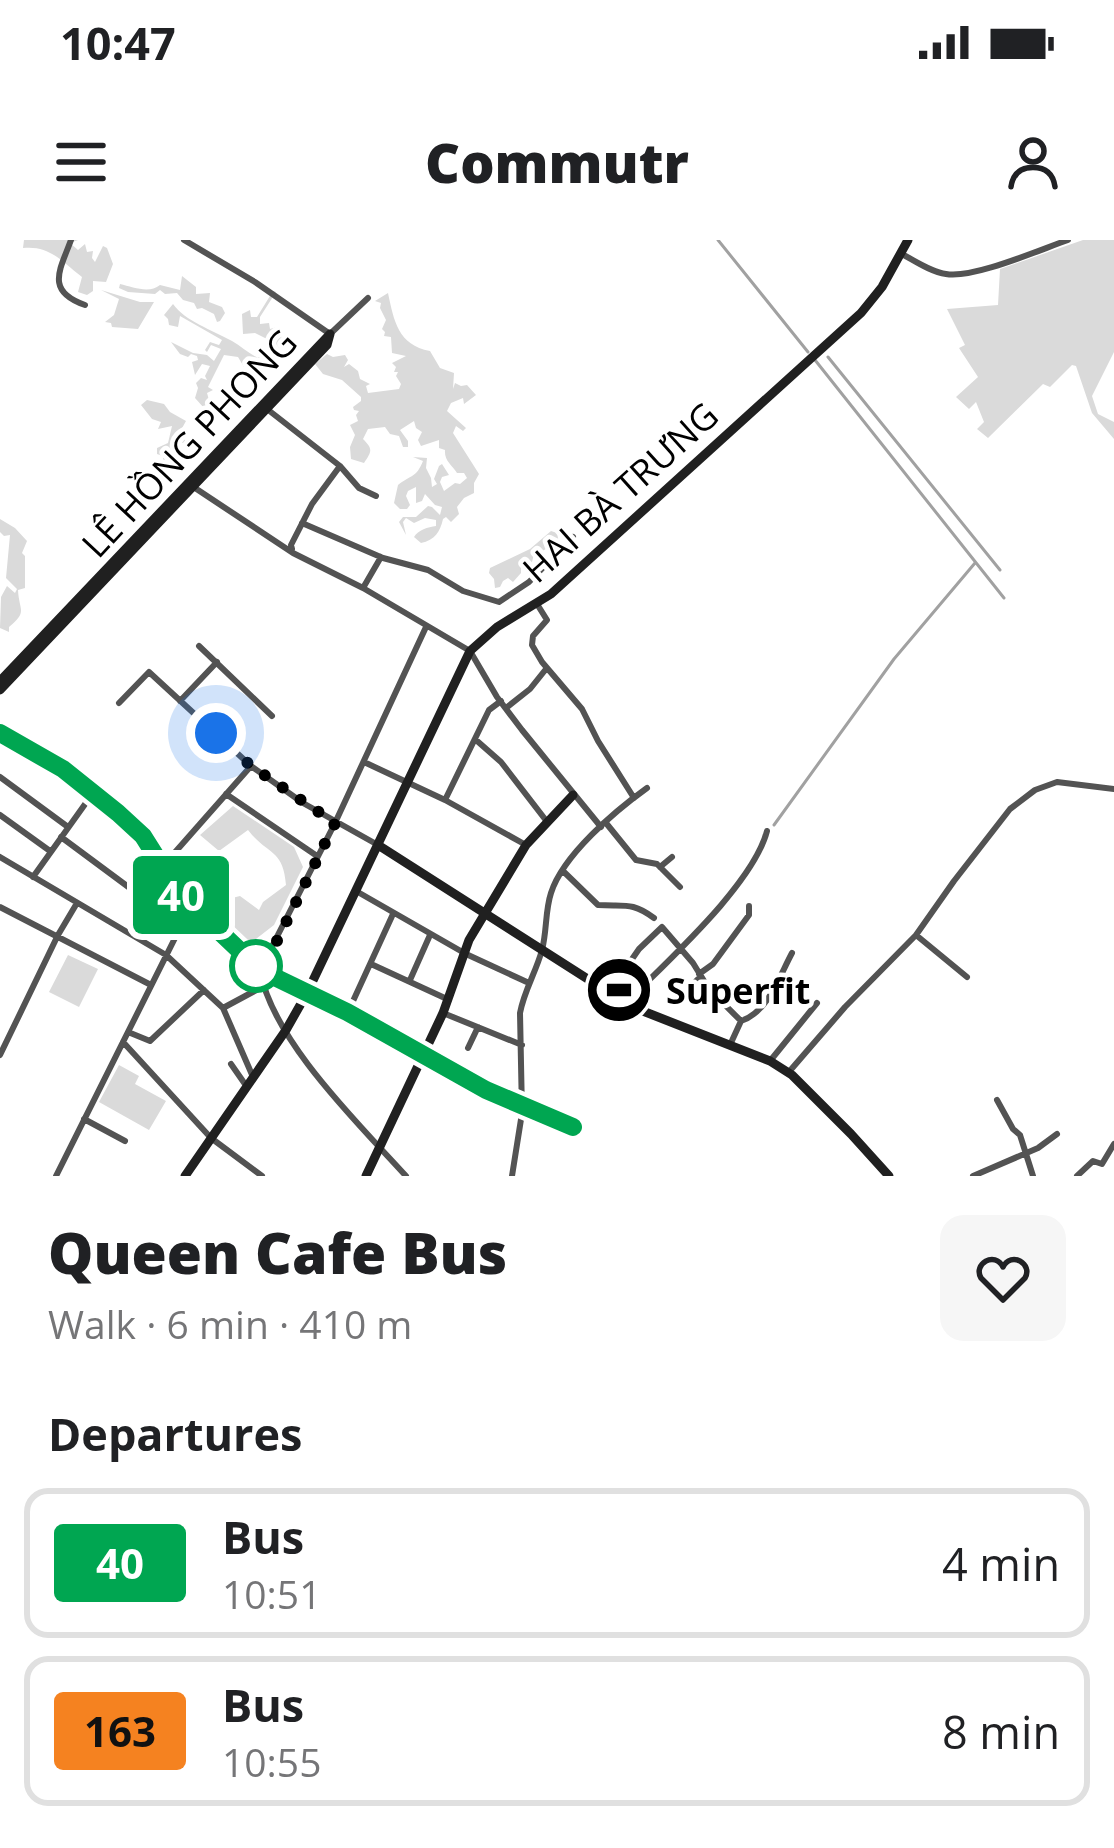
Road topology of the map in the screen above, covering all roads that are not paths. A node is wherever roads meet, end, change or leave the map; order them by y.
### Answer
1 (70, 240) edge
2 (184, 240) edge
3 (908, 240) edge
4 (1067, 240) edge
5 (901, 253) junction
6 (368, 298) dead end
7 (85, 305) dead end
8 (330, 334) junction
9 (267, 409) junction
10 (340, 466) junction
11 (191, 486) junction
12 (376, 496) dead end
13 (302, 523) junction
14 (573, 537) dead end
15 (293, 553) junction
16 (381, 557) junction
17 (363, 588) junction
18 (537, 604) junction
19 (426, 628) junction
20 (199, 646) dead end
21 (470, 651) junction
22 (217, 662) junction
23 (547, 668) junction
24 (0, 686) edge
25 (181, 701) junction
26 (119, 703) dead end
27 (503, 704) junction
28 (272, 716) dead end
29 (0, 733) edge
30 (476, 740) junction
31 (364, 762) junction
32 (251, 766) junction
33 (0, 777) edge
34 (409, 783) junction
35 (647, 788) dead end
36 (1114, 789) edge
37 (93, 793) junction
38 (226, 794) junction
39 (572, 795) junction
40 (634, 798) junction
41 (445, 800) junction
42 (0, 814) edge
43 (126, 820) joint
44 (335, 823) junction
45 (548, 823) junction
46 (604, 825) junction
47 (68, 827) junction
48 (766, 831) dead end
49 (61, 837) junction
50 (378, 845) junction
51 (526, 845) junction
52 (50, 851) junction
53 (0, 856) edge
54 (317, 856) junction
55 (672, 857) dead end
56 (162, 867) junction
57 (660, 867) junction
58 (563, 871) junction
59 (33, 877) junction
60 (680, 887) dead end
61 (356, 891) junction
62 (77, 903) junction
63 (191, 905) junction
64 (749, 906) dead end
65 (0, 907) edge
66 (484, 913) junction
67 (394, 914) junction
68 (654, 918) dead end
69 (181, 926) junction
70 (430, 934) junction
71 (58, 935) junction
72 (916, 935) junction
73 (680, 947) junction
74 (543, 948) junction
75 (462, 951) junction
76 (792, 953) dead end
77 (166, 955) junction
78 (371, 964) junction
79 (260, 970) junction
80 (700, 975) junction
81 (967, 977) dead end
82 (410, 980) junction
83 (529, 983) junction
84 (151, 985) junction
85 (263, 986) junction
86 (204, 990) junction
87 (610, 991) junction
88 (307, 993) junction
89 (682, 995) dead end
90 (447, 999) junction
91 (626, 1003) junction
92 (817, 1003) dead end
93 (223, 1008) junction
94 (347, 1012) junction
95 (443, 1013) junction
96 (741, 1021) junction
97 (478, 1027) junction
98 (286, 1030) junction
99 (128, 1032) junction
100 (492, 1033) junction
101 (123, 1042) junction
102 (522, 1045) junction
103 (730, 1045) junction
104 (485, 1047) dead end
105 (468, 1048) dead end
106 (0, 1055) edge
107 (422, 1056) junction
108 (770, 1061) junction
109 (231, 1064) dead end
110 (788, 1072) junction
111 (250, 1082) junction
112 (998, 1100) dead end
113 (522, 1105) junction
114 (84, 1119) junction
115 (573, 1127) dead end
116 (1057, 1134) dead end
117 (211, 1138) junction
118 (125, 1141) dead end
119 (1114, 1144) edge
120 (380, 1148) junction
121 (1027, 1151) junction
122 (56, 1176) edge
123 (184, 1176) edge
124 (262, 1176) edge
125 (366, 1176) edge
126 (406, 1176) edge
127 (512, 1176) edge
128 (889, 1176) edge
129 (973, 1176) edge
130 (1033, 1176) edge
131 (1077, 1176) edge

1 - 7 street
2 - 8 street
3 - 5 street, HAI BÀ TRƯNG
4 - 5 street
5 - 18 street, HAI BÀ TRƯNG
6 - 8 street
8 - 9 street, LÊ HỒNG PHONG
8 - 11 street, LÊ HỒNG PHONG
9 - 10 street
9 - 11 street, LÊ HỒNG PHONG
10 - 12 street
10 - 13 street
11 - 15 street
11 - 24 street, LÊ HỒNG PHONG
13 - 15 street
13 - 16 street
14 - 16 street
15 - 17 street
16 - 17 street
17 - 19 street
18 - 21 street, HAI BÀ TRƯNG
18 - 23 street
19 - 21 street
19 - 31 street
20 - 22 street
21 - 27 street
21 - 34 street, HAI BÀ TRƯNG
22 - 25 street
22 - 28 street
23 - 27 street
23 - 40 street
25 - 26 street
25 - 32 street
27 - 30 street
27 - 39 street
29 - 37 street
30 - 41 street
30 - 45 street
31 - 34 street
31 - 44 street
32 - 38 street
32 - 44 street
33 - 47 street
34 - 41 street
34 - 50 street, HAI BÀ TRƯNG
35 - 40 street
36 - 72 street
37 - 43 street
37 - 47 street
38 - 54 street
38 - 56 street
39 - 45 street
39 - 46 street
40 - 46 street
41 - 51 street
42 - 52 street
43 - 56 street
44 - 50 street
44 - 54 street
45 - 51 street
46 - 57 street
46 - 58 street
47 - 49 street
48 - 73 street
49 - 52 street
49 - 69 street
50 - 61 street, HAI BÀ TRƯNG
50 - 66 street
51 - 66 street
52 - 59 street
53 - 59 street
54 - 79 street
55 - 57 street
56 - 63 street
57 - 60 street
58 - 68 street
58 - 74 street
59 - 62 street
61 - 67 street
61 - 88 street, HAI BÀ TRƯNG
62 - 71 street
62 - 77 street
63 - 69 street
63 - 79 street
64 - 80 street
65 - 71 street
66 - 74 street
66 - 75 street
67 - 70 street
67 - 78 street
69 - 77 street
70 - 75 street
70 - 82 street
71 - 84 street
71 - 106 street
72 - 81 street
72 - 110 street
73 - 80 street
73 - 87 street
73 - 91 street
74 - 83 street
74 - 87 street
75 - 83 street
75 - 90 street
76 - 96 street
77 - 84 street
77 - 86 street
78 - 82 street
78 - 94 street
79 - 85 street
79 - 88 street
80 - 89 street
80 - 96 street
82 - 90 street
83 - 102 street
84 - 99 street
85 - 93 street
85 - 98 street
86 - 93 street
86 - 99 street
87 - 91 street
88 - 94 street
88 - 98 street, HAI BÀ TRƯNG
90 - 95 street
91 - 103 street
92 - 108 street
93 - 111 street
94 - 107 street
95 - 97 street
95 - 107 street
96 - 103 street
97 - 100 street
97 - 105 street
98 - 111 street, HAI BÀ TRƯNG
98 - 120 street
99 - 101 street
100 - 102 street
100 - 104 street
101 - 114 street
101 - 117 street
102 - 113 street
103 - 108 street
107 - 113 street
107 - 120 street
108 - 110 street
109 - 111 street
110 - 128 street
111 - 117 street, HAI BÀ TRƯNG
112 - 121 street
113 - 115 street
113 - 127 street
114 - 118 street
114 - 122 street
116 - 121 street
117 - 123 street, HAI BÀ TRƯNG
117 - 124 street
119 - 131 street
120 - 125 street
120 - 126 street
121 - 129 street
121 - 130 street

